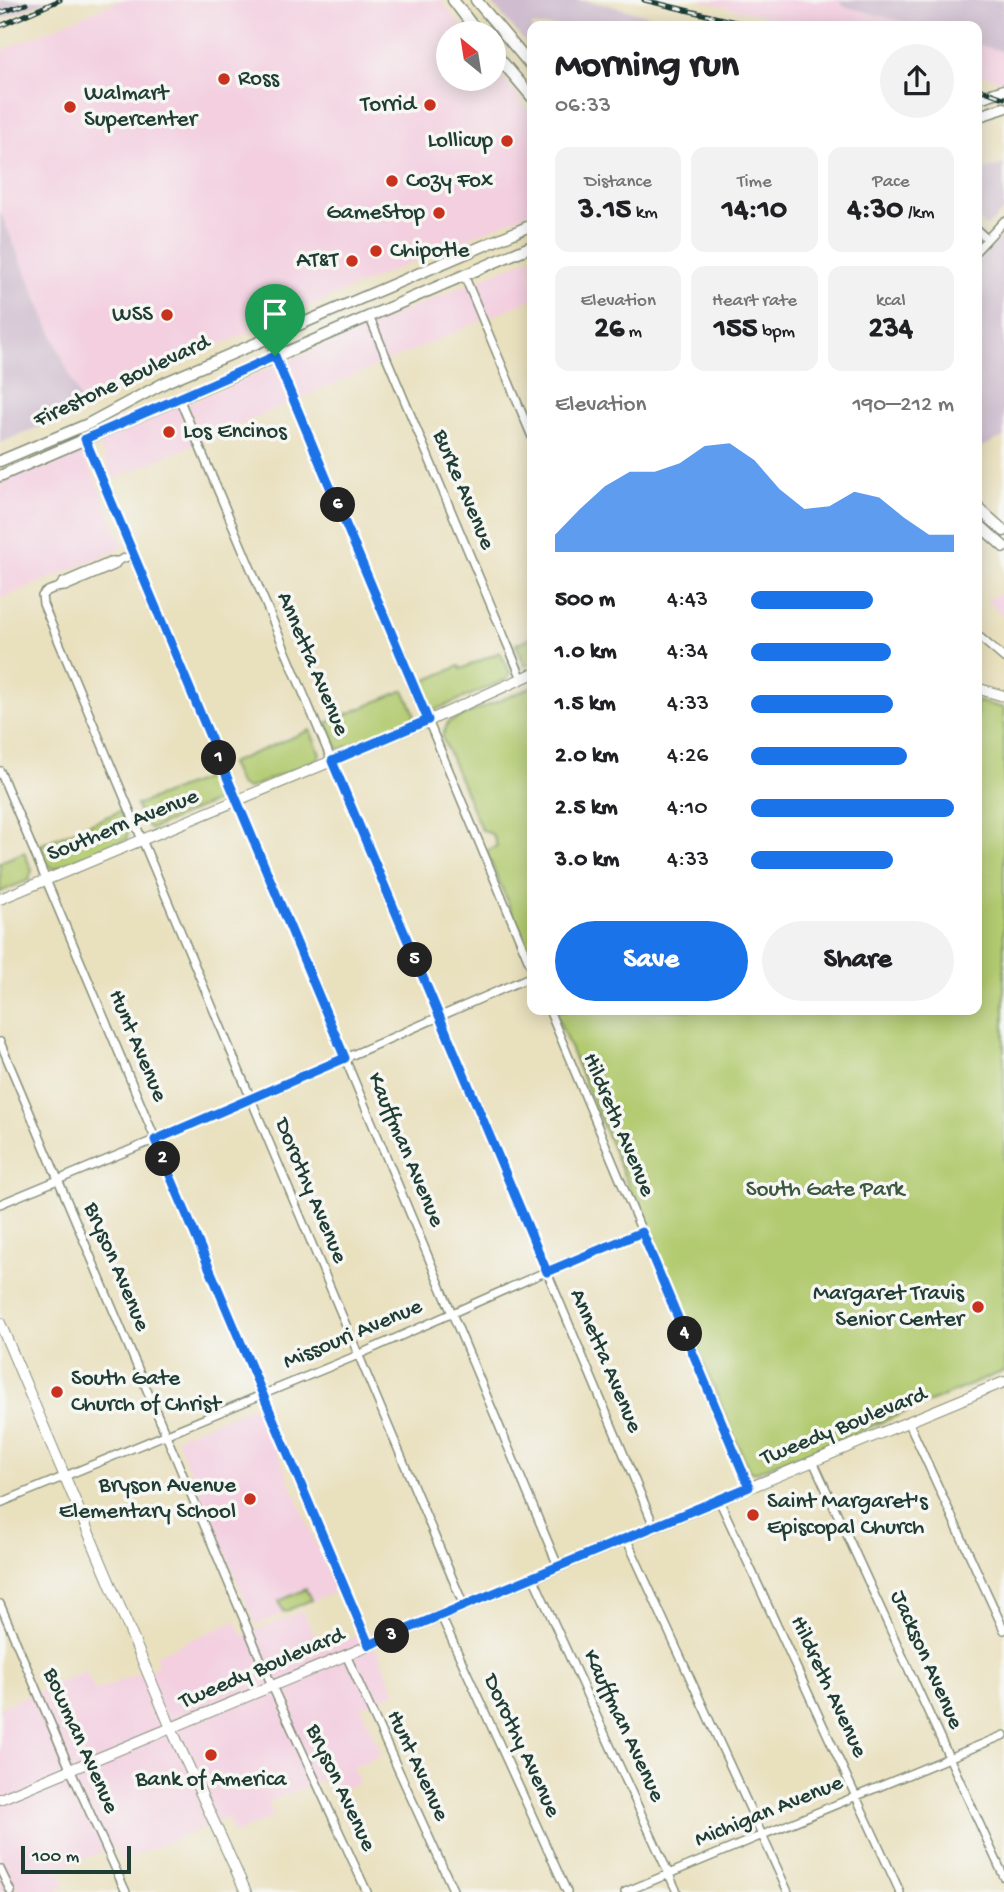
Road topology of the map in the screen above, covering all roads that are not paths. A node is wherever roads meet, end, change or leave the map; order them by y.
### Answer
1 (453, 0) edge
2 (476, 0) edge
3 (469, 21) edge
4 (527, 61) edge
5 (506, 66) edge
6 (1004, 90) edge
7 (527, 91) edge
8 (982, 97) edge
9 (1004, 108) edge
10 (982, 115) edge
11 (1004, 222) edge
12 (527, 227) edge
13 (982, 234) edge
14 (988, 239) junction
15 (982, 245) edge
16 (527, 248) edge
17 (464, 275) junction
18 (369, 316) junction
19 (268, 338) junction
20 (275, 356) junction
21 (179, 398) junction
22 (527, 425) edge
23 (85, 439) junction
24 (0, 461) edge
25 (0, 476) edge
26 (982, 511) edge
27 (982, 527) edge
28 (1004, 531) edge
29 (1004, 547) edge
30 (134, 554) junction
31 (982, 639) edge
32 (1004, 658) edge
33 (527, 677) edge
34 (982, 690) edge
35 (1004, 696) edge
36 (428, 720) junction
37 (332, 761) junction
38 (0, 771) edge
39 (237, 800) junction
40 (141, 839) junction
41 (46, 879) junction
42 (0, 898) edge
43 (527, 957) edge
44 (527, 978) edge
45 (551, 1015) edge
46 (439, 1016) junction
47 (0, 1042) edge
48 (345, 1058) junction
49 (250, 1100) junction
50 (155, 1140) junction
51 (58, 1180) junction
52 (0, 1204) edge
53 (642, 1232) junction
54 (547, 1272) junction
55 (452, 1313) junction
56 (0, 1323) edge
57 (358, 1354) junction
58 (1004, 1382) edge
59 (263, 1394) junction
60 (908, 1422) junction
61 (166, 1435) junction
62 (813, 1461) junction
63 (65, 1477) junction
64 (749, 1487) junction
65 (719, 1500) junction
66 (0, 1503) edge
67 (654, 1526) junction
68 (626, 1538) junction
69 (558, 1566) junction
70 (533, 1577) junction
71 (0, 1604) edge
72 (464, 1606) junction
73 (441, 1616) junction
74 (1004, 1630) edge
75 (369, 1645) junction
76 (346, 1655) junction
77 (272, 1686) junction
78 (171, 1728) junction
79 (1004, 1735) edge
80 (950, 1758) junction
81 (70, 1769) junction
82 (857, 1796) junction
83 (0, 1799) edge
84 (763, 1835) junction
85 (0, 1869) edge
86 (669, 1874) junction
87 (1004, 1877) edge
88 (11, 1892) edge
89 (126, 1892) edge
90 (246, 1892) edge
91 (367, 1892) edge
92 (454, 1892) edge
93 (567, 1892) edge
94 (625, 1892) edge
95 (677, 1892) edge
96 (788, 1892) edge
97 (900, 1892) edge

1 - 3 main road
2 - 4 main road
5 - 7 main road
6 - 8 main road
9 - 10 main road
11 - 14 street
12 - 19 main road, Firestone Boulevard
13 - 14 street
14 - 15 street
16 - 17 main road, Firestone Boulevard
17 - 18 main road, Firestone Boulevard
17 - 22 street
18 - 20 main road, Firestone Boulevard
18 - 33 street, Burke Avenue
19 - 20 street
19 - 24 main road, Firestone Boulevard
20 - 21 main road, Firestone Boulevard
20 - 36 street
21 - 23 main road, Firestone Boulevard
21 - 37 street, Annetta Avenue
23 - 25 main road, Firestone Boulevard
23 - 30 street, Kauffman Avenue
26 - 28 main road
27 - 29 main road
30 - 39 street, Kauffman Avenue
30 - 40 street, Dorothy Avenue
31 - 32 street
33 - 36 street, Southern Avenue
34 - 35 street
36 - 37 street, Southern Avenue
36 - 43 street
37 - 39 street, Southern Avenue
37 - 46 street, Annetta Avenue
38 - 41 street, Hunt Avenue
39 - 40 street, Southern Avenue
39 - 48 street, Kauffman Avenue
40 - 41 street, Southern Avenue
40 - 49 street, Dorothy Avenue
41 - 42 street, Southern Avenue
41 - 50 street, Hunt Avenue
44 - 46 street
45 - 53 street, Hildreth Avenue
46 - 48 street
46 - 54 street, Annetta Avenue
47 - 51 street, Bryson Avenue
48 - 49 street
48 - 55 street, Kauffman Avenue
49 - 50 street
49 - 57 street, Dorothy Avenue
50 - 51 street
50 - 59 street, Hunt Avenue
51 - 52 street
51 - 61 street, Bryson Avenue
53 - 54 street, Missouri Avenue
53 - 64 street, Hildreth Avenue
54 - 55 street, Missouri Avenue
54 - 67 street, Annetta Avenue
55 - 57 street, Missouri Avenue
55 - 69 street, Kauffman Avenue
56 - 63 street
57 - 59 street, Missouri Avenue
57 - 72 street, Dorothy Avenue
58 - 60 street, Tweedy Boulevard
59 - 61 street, Missouri Avenue
59 - 75 street, Hunt Avenue
60 - 62 street, Tweedy Boulevard
60 - 74 street
61 - 63 street, Missouri Avenue
61 - 77 street, Bryson Avenue
62 - 64 street, Tweedy Boulevard
62 - 80 street, Jackson Avenue
63 - 66 street, Missouri Avenue
63 - 78 street
64 - 65 street, Tweedy Boulevard
65 - 67 street, Tweedy Boulevard
65 - 82 street, Hildreth Avenue
67 - 68 street, Tweedy Boulevard
68 - 69 street, Tweedy Boulevard
68 - 84 street
69 - 70 street, Tweedy Boulevard
70 - 72 street, Tweedy Boulevard
70 - 86 street, Kauffman Avenue
71 - 81 street, Bowman Avenue
72 - 73 street, Tweedy Boulevard
73 - 75 street, Tweedy Boulevard
73 - 93 street, Dorothy Avenue
75 - 76 street, Tweedy Boulevard
76 - 77 street, Tweedy Boulevard
76 - 92 street, Hunt Avenue
77 - 78 street, Tweedy Boulevard
77 - 91 street, Bryson Avenue
78 - 81 street, Tweedy Boulevard
78 - 90 street
79 - 80 street, Michigan Avenue
80 - 82 street, Michigan Avenue
80 - 87 street, Jackson Avenue
81 - 83 street, Tweedy Boulevard
81 - 89 street, Bowman Avenue
82 - 84 street, Michigan Avenue
82 - 97 street, Hildreth Avenue
84 - 86 street, Michigan Avenue
84 - 96 street
85 - 88 street
86 - 94 street, Michigan Avenue
86 - 95 street, Kauffman Avenue

